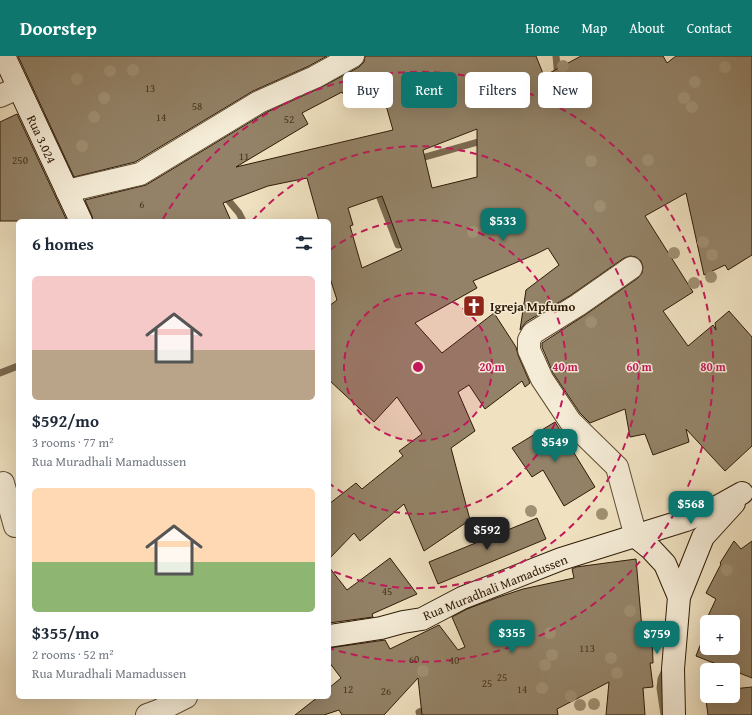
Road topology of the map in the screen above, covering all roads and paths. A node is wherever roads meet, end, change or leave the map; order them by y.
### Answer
1 (4, 56) edge
2 (353, 56) edge
3 (9, 92) edge
4 (67, 191) junction
5 (80, 219) edge
6 (630, 268) dead end
7 (3, 483) dead end
8 (747, 488) edge
9 (11, 529) edge
10 (636, 537) junction
11 (679, 597) junction
12 (331, 636) edge
13 (182, 699) edge
14 (147, 715) edge
15 (674, 715) edge

1 - 3 street, Rua 3.024
2 - 4 street
3 - 4 street, Rua 3.024
4 - 5 street, Rua 3.024
6 - 10 street
7 - 9 street
8 - 10 street, Rua Muradhali Mamadussen
8 - 11 street
10 - 11 street
10 - 12 street, Rua Muradhali Mamadussen
11 - 15 street
13 - 14 street

